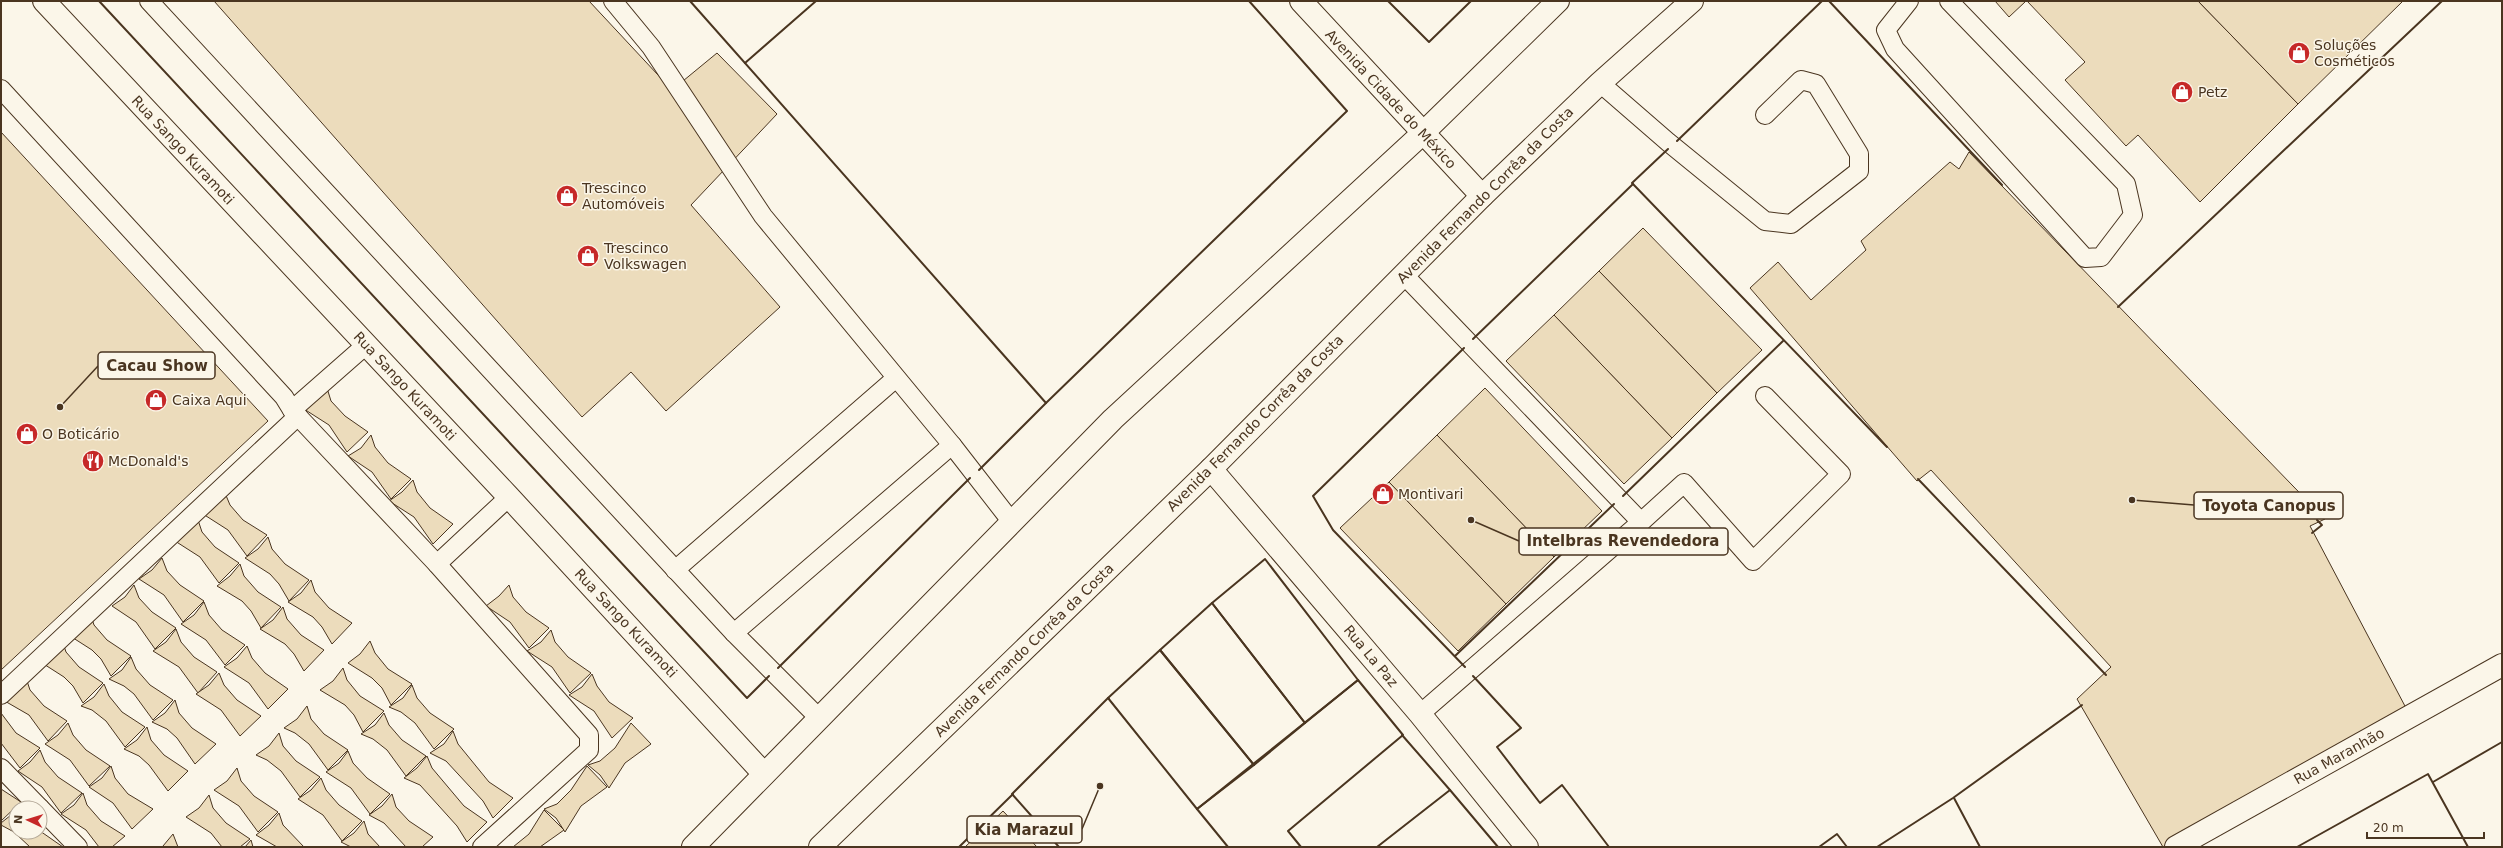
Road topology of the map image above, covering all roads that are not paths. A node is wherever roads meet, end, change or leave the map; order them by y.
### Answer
1 (44, 1) edge
2 (149, 1) edge
3 (613, 1) edge
4 (1301, 1) edge
5 (1558, 1) edge
6 (1692, 1) edge
7 (1909, 1) edge
8 (1948, 1) edge
9 (1600, 82) junction
10 (1, 89) edge
11 (1765, 116) dead end
12 (1423, 133) junction
13 (1482, 196) junction
14 (1404, 275) junction
15 (366, 345) junction
16 (896, 378) junction
17 (1765, 396) dead end
18 (295, 413) junction
19 (952, 445) junction
20 (1211, 469) junction
21 (509, 497) junction
22 (1011, 521) junction
23 (1640, 522) junction
24 (437, 564) junction
25 (675, 570) junction
26 (734, 633) junction
27 (2502, 665) edge
28 (1, 695) edge
29 (1420, 714) junction
30 (819, 718) junction
31 (1, 768) edge
32 (764, 774) junction
33 (32, 800) edge
34 (48, 816) edge
35 (78, 847) edge
36 (482, 847) edge
37 (693, 847) edge
38 (820, 847) edge
39 (1527, 847) edge
40 (2176, 847) edge

1 - 15 main road, Rua Sango Kuramoti
2 - 25 lane
3 - 16 lane
4 - 12 main road, Avenida Cidade do México
5 - 12 main road
6 - 9 main road, Avenida Fernando Corrêa da Costa
7 - 8 lane
9 - 11 lane
9 - 13 main road, Avenida Fernando Corrêa da Costa
10 - 18 lane
12 - 13 main road, Avenida Cidade do México
12 - 22 main road
13 - 14 main road, Avenida Fernando Corrêa da Costa
14 - 20 main road, Avenida Fernando Corrêa da Costa
14 - 23 lane
15 - 18 lane
15 - 21 main road, Rua Sango Kuramoti
16 - 19 lane
16 - 25 lane
17 - 23 lane
18 - 24 lane
18 - 28 lane
19 - 22 lane
19 - 26 lane
20 - 29 main road, Rua La Paz
20 - 38 main road, Avenida Fernando Corrêa da Costa
21 - 24 lane
21 - 32 main road, Rua Sango Kuramoti
22 - 30 main road
23 - 29 lane
24 - 36 lane
25 - 26 lane
26 - 30 lane
27 - 40 main road, Rua Maranhão
29 - 39 main road, Rua La Paz
30 - 32 main road
31 - 33 lane
32 - 37 main road
34 - 35 lane

